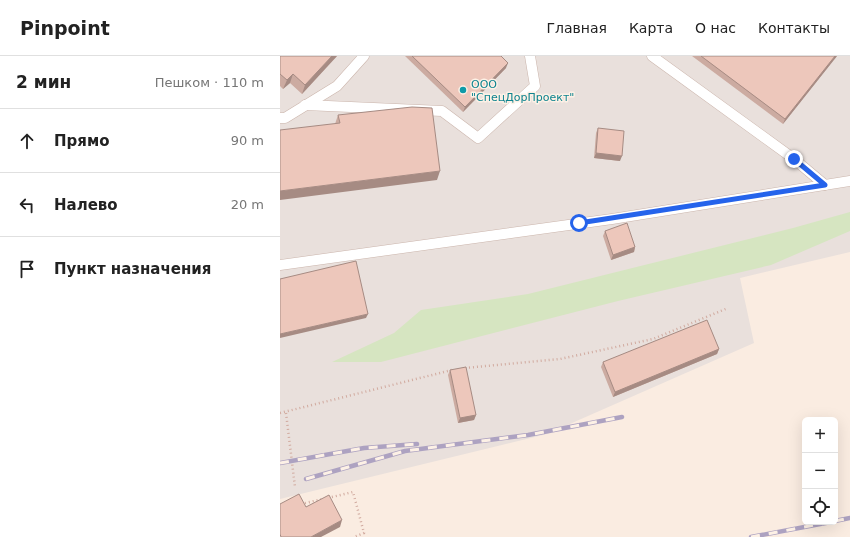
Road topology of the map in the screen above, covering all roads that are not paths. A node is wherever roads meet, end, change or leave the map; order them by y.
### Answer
1 (364, 56) edge
2 (530, 56) edge
3 (652, 56) edge
4 (305, 106) junction
5 (280, 118) edge
6 (850, 180) edge
7 (825, 185) junction
8 (280, 265) edge

1 - 4 lane
2 - 4 lane
3 - 7 lane
4 - 5 lane
6 - 7 lane
7 - 8 lane

